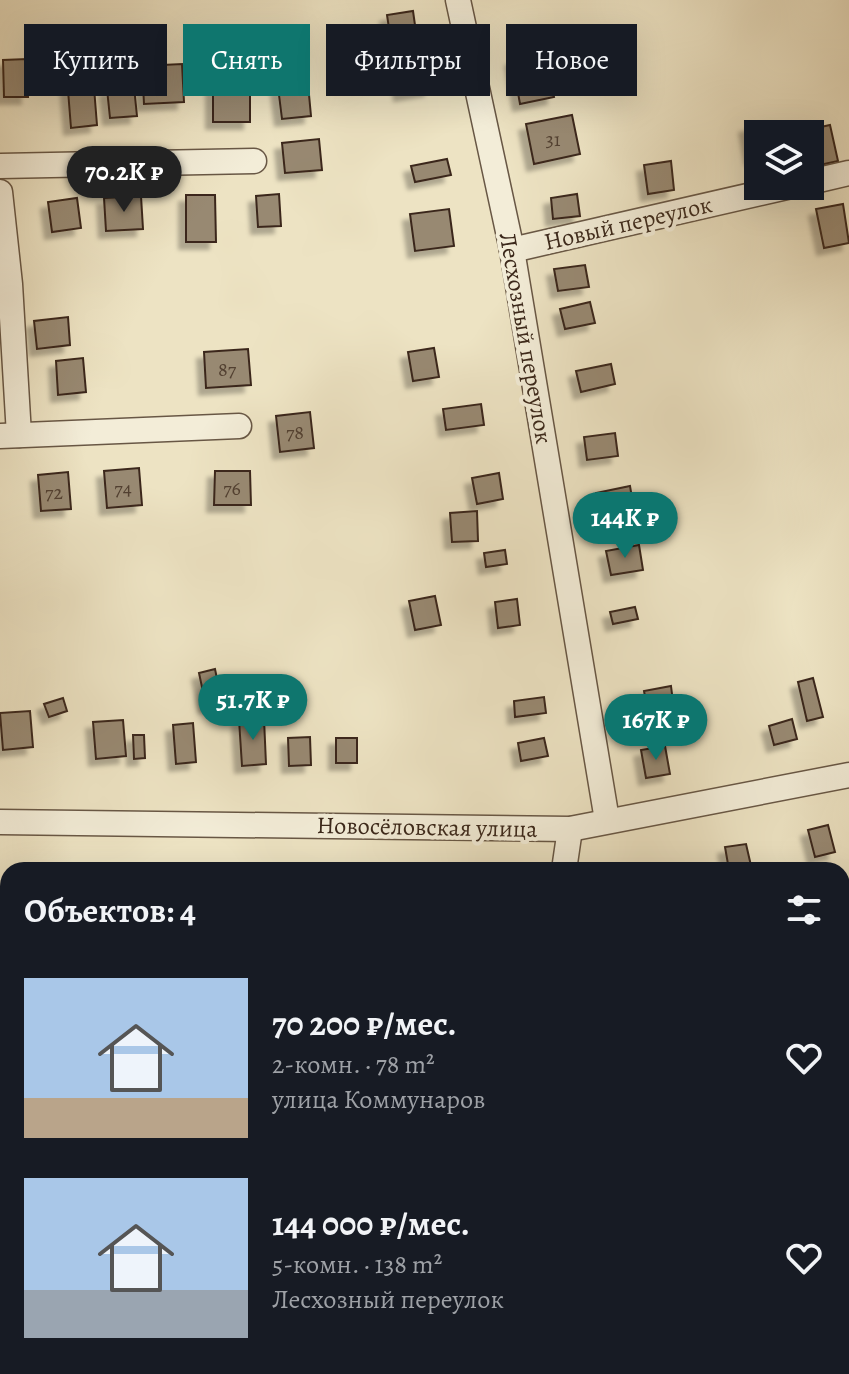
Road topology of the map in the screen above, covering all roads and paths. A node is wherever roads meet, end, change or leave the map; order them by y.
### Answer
1 (458, 0) edge
2 (254, 161) dead end
3 (0, 166) edge
4 (849, 173) edge
5 (824, 179) edge
6 (0, 192) edge
7 (744, 197) edge
8 (512, 250) junction
9 (239, 426) dead end
10 (10, 435) edge
11 (849, 775) edge
12 (607, 820) junction
13 (0, 822) edge
14 (570, 829) junction
15 (565, 862) edge

1 - 8 street, Лесхозный переулок
2 - 3 street
4 - 5 street
6 - 10 street
7 - 8 street, Новый переулок
8 - 12 street, Лесхозный переулок
9 - 10 street
11 - 12 street, Новосёловская улица
12 - 14 street, Новосёловская улица
13 - 14 street, Новосёловская улица
14 - 15 street

